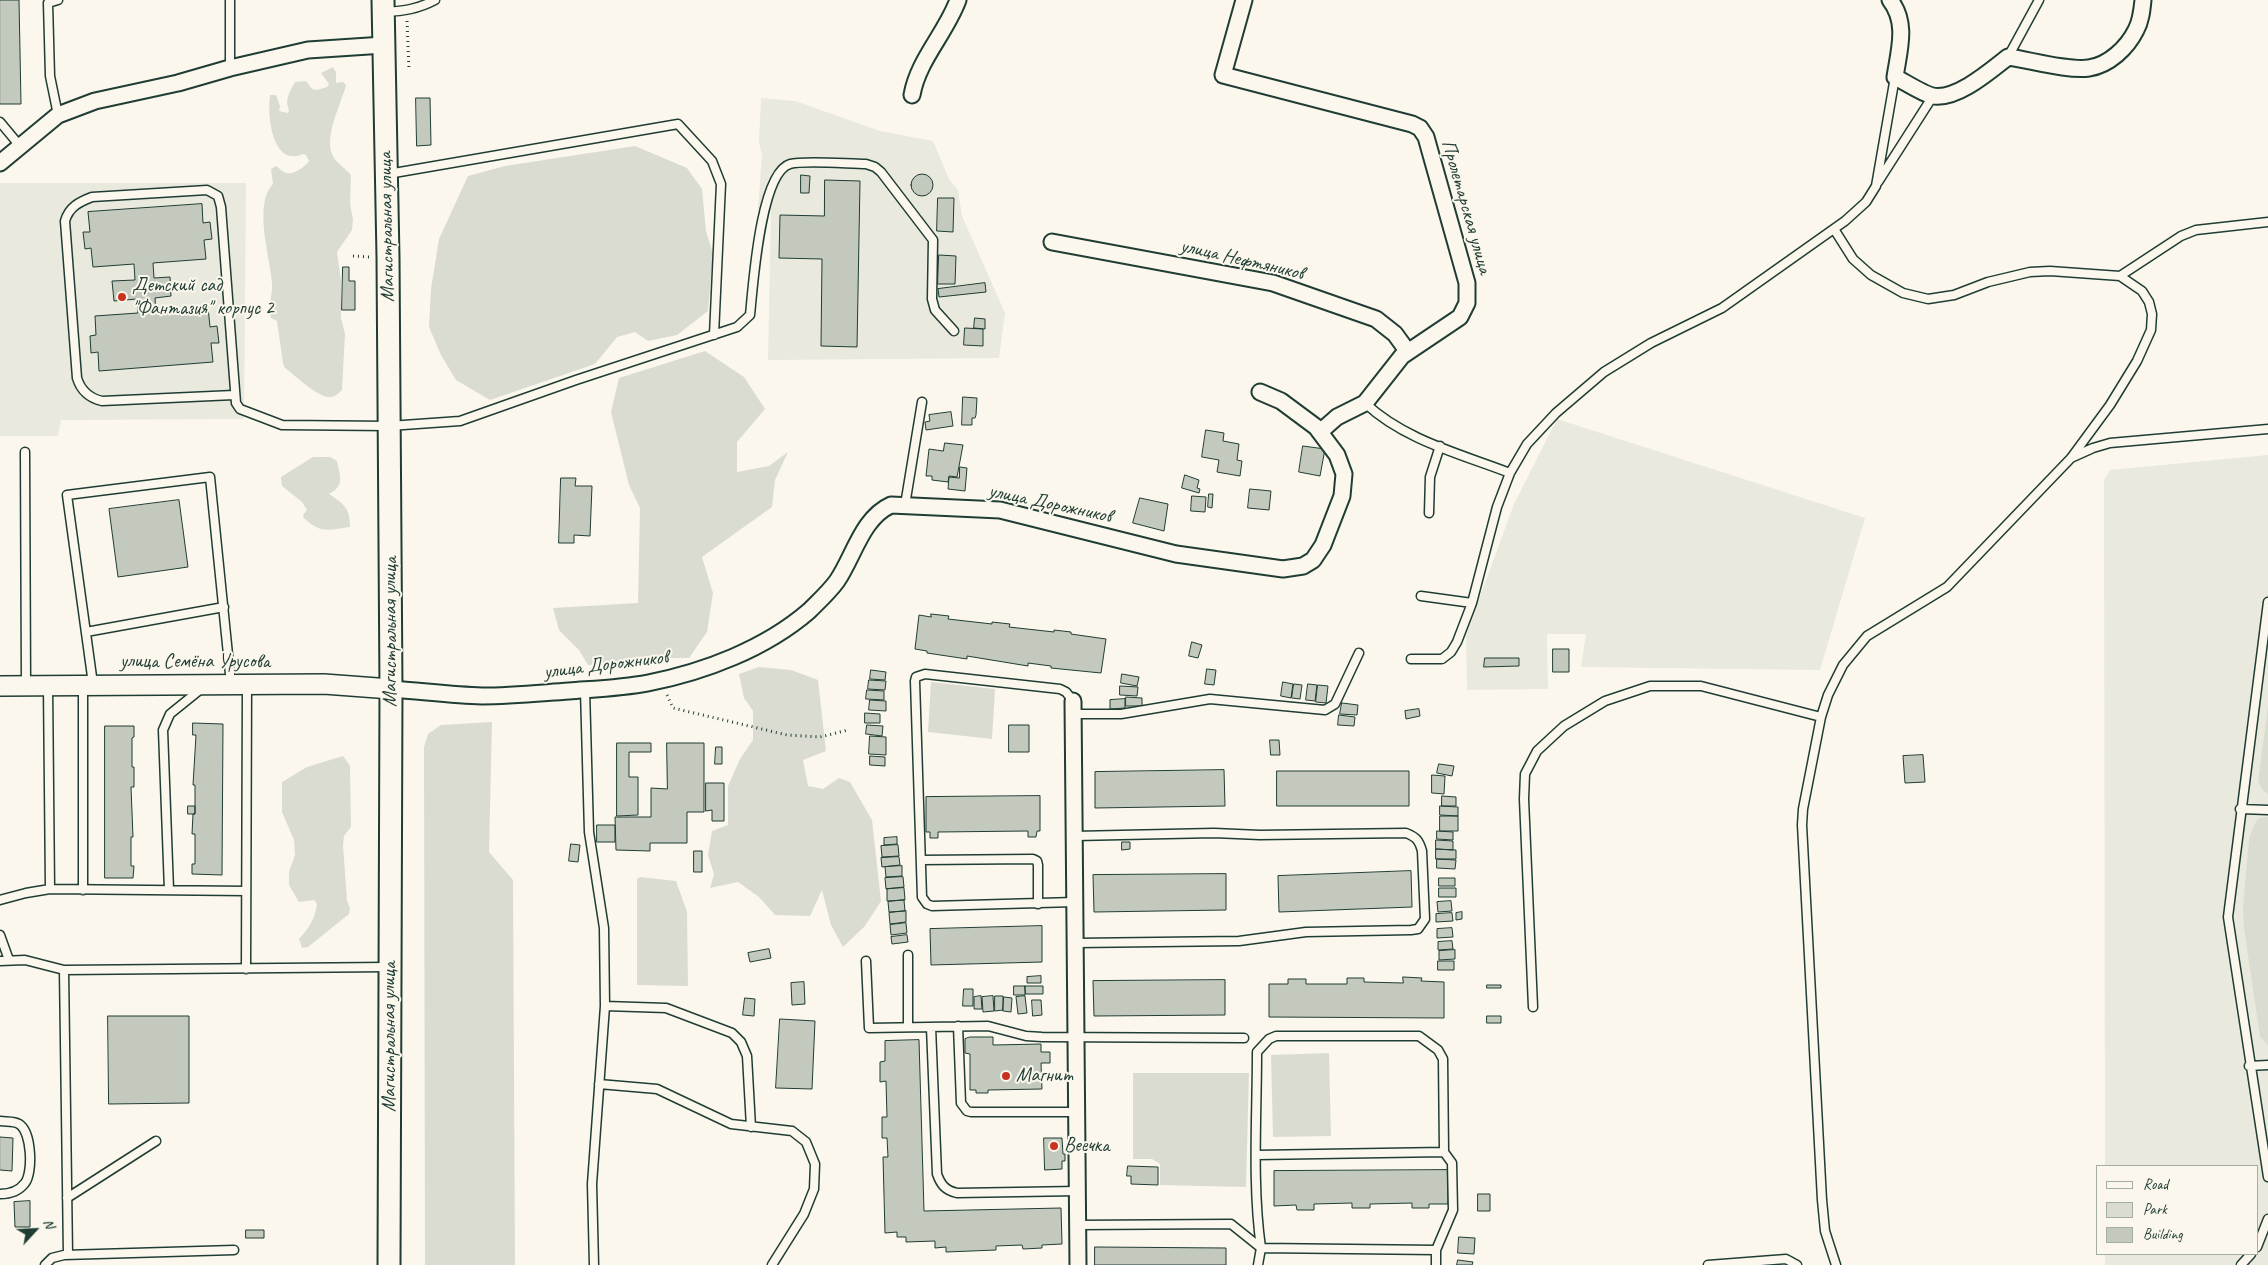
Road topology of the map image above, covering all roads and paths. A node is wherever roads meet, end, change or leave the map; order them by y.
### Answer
1 (58, 0) edge
2 (230, 0) edge
3 (435, 0) edge
4 (958, 0) edge
5 (1244, 0) edge
6 (1890, 0) edge
7 (2039, 0) edge
8 (2143, 0) edge
9 (48, 2) edge
10 (383, 6) edge
11 (407, 11) junction
12 (384, 45) junction
13 (2008, 57) junction
14 (230, 68) junction
15 (409, 70) dead end
16 (1895, 77) junction
17 (912, 95) dead end
18 (1933, 96) junction
19 (58, 115) junction
20 (0, 122) edge
21 (20, 146) junction
22 (0, 163) edge
23 (386, 174) junction
24 (1876, 186) junction
25 (2268, 222) edge
26 (1834, 229) junction
27 (1052, 242) dead end
28 (2120, 276) junction
29 (954, 332) dead end
30 (714, 335) junction
31 (1408, 352) junction
32 (1260, 392) dead end
33 (234, 395) junction
34 (922, 402) dead end
35 (1365, 403) junction
36 (389, 426) junction
37 (2268, 429) edge
38 (1320, 432) junction
39 (1440, 446) junction
40 (25, 452) dead end
41 (2071, 458) junction
42 (1510, 473) junction
43 (905, 505) junction
44 (1429, 513) dead end
45 (1421, 596) dead end
46 (2268, 602) edge
47 (1472, 603) junction
48 (224, 607) junction
49 (86, 632) junction
50 (1359, 653) dead end
51 (1411, 659) dead end
52 (661, 680) junction
53 (206, 684) junction
54 (239, 684) junction
55 (0, 686) edge
56 (26, 686) junction
57 (48, 686) junction
58 (88, 686) junction
59 (391, 689) junction
60 (585, 690) junction
61 (1074, 708) junction
62 (1821, 717) junction
63 (848, 730) dead end
64 (2240, 809) junction
65 (2268, 810) edge
66 (1075, 836) junction
67 (921, 860) junction
68 (50, 889) junction
69 (83, 890) junction
70 (168, 890) junction
71 (246, 891) junction
72 (0, 900) edge
73 (1076, 902) junction
74 (1038, 904) junction
75 (0, 935) edge
76 (1076, 942) junction
77 (908, 955) dead end
78 (9, 960) junction
79 (0, 961) edge
80 (866, 961) dead end
81 (390, 967) junction
82 (246, 969) junction
83 (64, 970) junction
84 (605, 1006) junction
85 (1533, 1007) dead end
86 (958, 1026) junction
87 (908, 1027) junction
88 (932, 1027) junction
89 (1076, 1036) junction
90 (1244, 1038) dead end
91 (2268, 1065) edge
92 (2249, 1066) junction
93 (600, 1084) junction
94 (1077, 1112) junction
95 (0, 1121) edge
96 (751, 1128) junction
97 (156, 1141) dead end
98 (1444, 1152) junction
99 (1256, 1155) junction
100 (2268, 1177) edge
101 (1078, 1192) junction
102 (0, 1194) edge
103 (67, 1198) junction
104 (2268, 1219) edge
105 (1078, 1225) junction
106 (2258, 1244) edge
107 (2268, 1246) edge
108 (1261, 1248) junction
109 (234, 1250) dead end
110 (1436, 1250) junction
111 (68, 1255) junction
112 (2250, 1255) edge
113 (45, 1265) edge
114 (389, 1265) edge
115 (594, 1265) edge
116 (772, 1265) edge
117 (1078, 1265) edge
118 (1258, 1265) edge
119 (1436, 1265) edge
120 (1708, 1265) edge
121 (1796, 1265) edge
122 (1836, 1265) edge
123 (2242, 1265) edge

1 - 9 lane
2 - 14 lane
3 - 11 lane
4 - 17 street
5 - 31 street, Пролетарская улица
6 - 16 street
7 - 13 lane
8 - 13 street
9 - 19 lane
10 - 11 lane
10 - 12 main road, Магистральная улица
11 - 15 path
12 - 14 street
12 - 23 main road, Магистральная улица
13 - 18 street
14 - 19 street
16 - 18 street
16 - 24 lane
18 - 24 lane
19 - 21 street
20 - 21 lane
21 - 22 street
23 - 30 lane
23 - 36 main road, Магистральная улица
24 - 26 lane
25 - 28 lane
26 - 28 lane
26 - 42 lane
27 - 31 street, улица Нефтяников
28 - 41 lane
29 - 30 lane
30 - 36 lane
31 - 35 street, Пролетарская улица
32 - 38 street, улица Дорожников
33 - 33 lane
33 - 36 lane
34 - 43 lane
35 - 38 street, Пролетарская улица
35 - 39 lane
36 - 59 main road, Магистральная улица
37 - 41 lane
38 - 43 street, улица Дорожников
39 - 42 lane
39 - 44 lane
40 - 56 lane
41 - 62 lane
42 - 47 lane
43 - 52 street, улица Дорожников
45 - 47 lane
46 - 64 lane
47 - 51 lane
48 - 49 lane
48 - 49 lane
48 - 54 lane
49 - 58 lane
50 - 61 lane
52 - 60 street, улица Дорожников
52 - 63 path
53 - 54 street, улица Семёна Урусова
53 - 58 street, улица Семёна Урусова
53 - 70 lane
54 - 59 street, улица Семёна Урусова
54 - 71 lane
55 - 56 street, улица Семёна Урусова
56 - 57 street, улица Семёна Урусова
57 - 58 street, улица Семёна Урусова
57 - 68 lane
58 - 69 lane
59 - 60 street, улица Дорожников
59 - 81 main road, Магистральная улица
60 - 84 lane
61 - 66 street
61 - 67 lane
62 - 85 lane
62 - 122 lane
64 - 65 lane
64 - 92 lane
66 - 73 street
66 - 76 lane
67 - 74 lane
67 - 74 lane
68 - 69 lane
68 - 72 lane
69 - 70 lane
70 - 71 lane
71 - 82 lane
73 - 74 lane
73 - 76 street
75 - 78 lane
76 - 89 street
77 - 87 lane
78 - 79 lane
78 - 83 lane
80 - 87 lane
81 - 82 lane
81 - 114 main road, Магистральная улица
82 - 83 lane
83 - 103 lane
84 - 93 lane
84 - 96 lane
86 - 88 lane
86 - 89 lane
86 - 94 lane
87 - 88 lane
88 - 101 lane
89 - 90 lane
89 - 94 street
91 - 92 lane
92 - 100 lane
93 - 96 lane
93 - 115 lane
94 - 101 street
95 - 102 lane
96 - 116 lane
97 - 103 lane
98 - 99 lane
98 - 99 lane
98 - 110 lane
99 - 108 lane
101 - 105 street
103 - 111 lane
104 - 106 lane
105 - 108 lane
105 - 117 street
106 - 107 lane
108 - 110 lane
108 - 118 lane
109 - 111 lane
110 - 119 lane
111 - 113 lane
112 - 123 lane
120 - 121 lane

